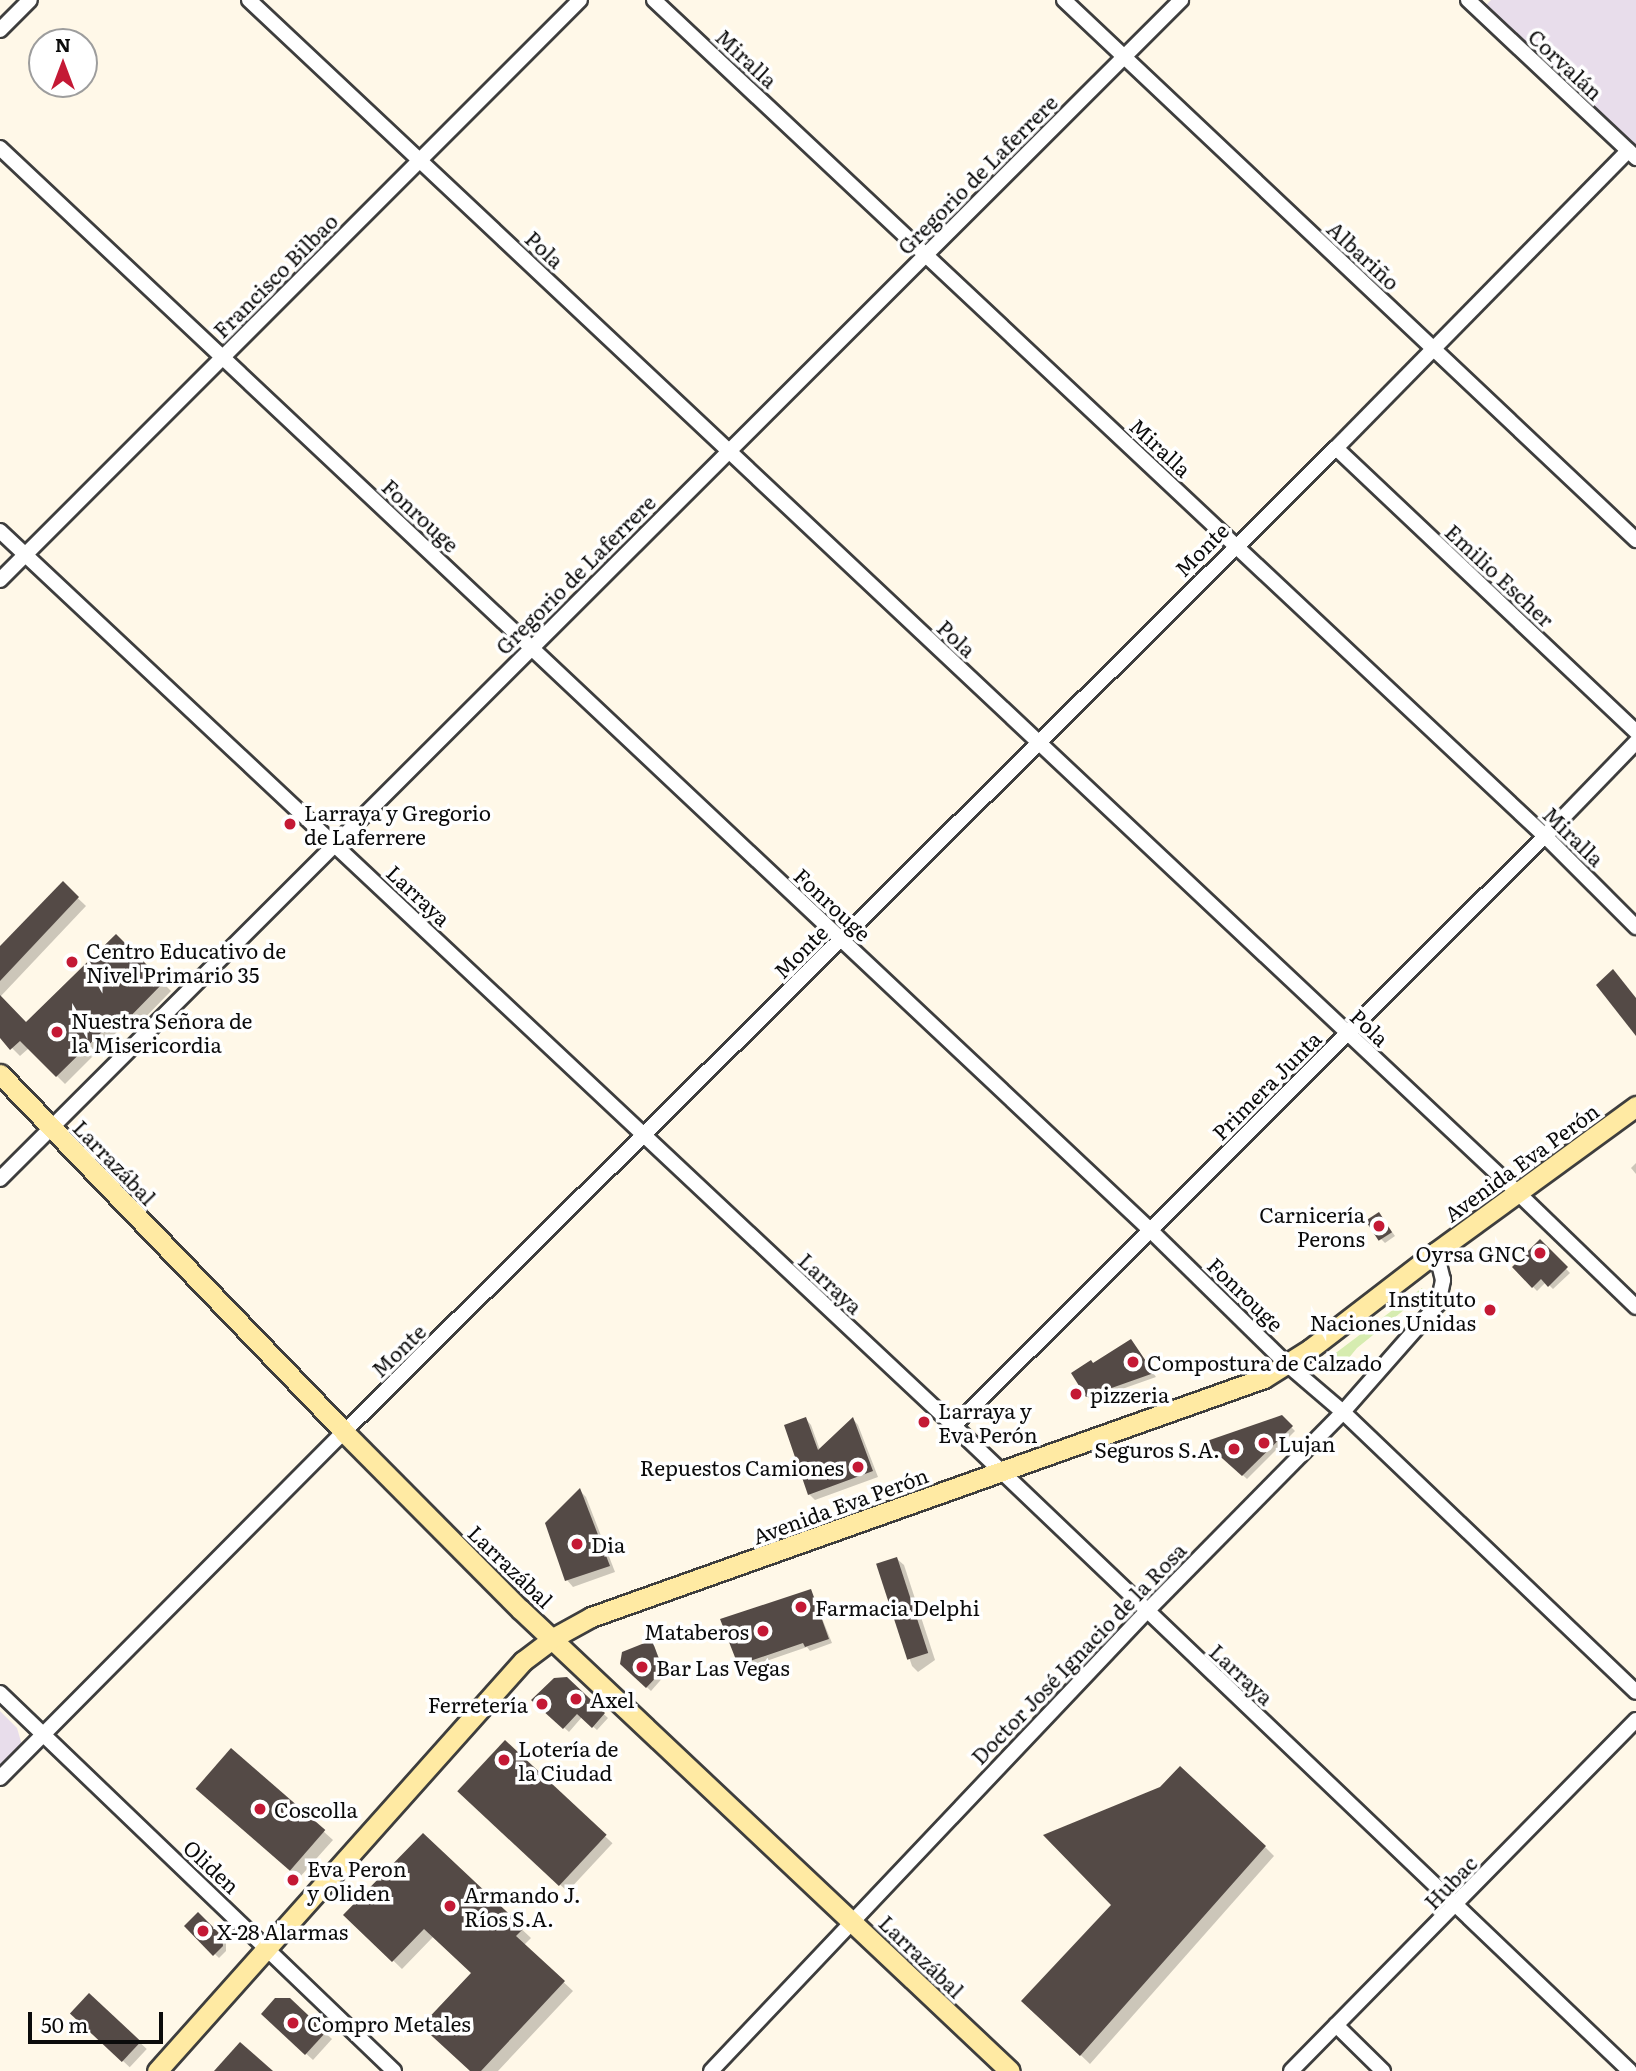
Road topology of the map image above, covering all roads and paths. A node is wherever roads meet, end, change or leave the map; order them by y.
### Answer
1 (30, 0) edge
2 (249, 0) edge
3 (580, 0) edge
4 (654, 0) edge
5 (1064, 0) edge
6 (1181, 0) edge
7 (1468, 0) edge
8 (0, 30) edge
9 (1125, 57) junction
10 (0, 148) edge
11 (1632, 154) edge
12 (419, 160) junction
13 (927, 254) junction
14 (1432, 348) junction
15 (222, 358) junction
16 (1336, 448) junction
17 (729, 450) junction
18 (0, 531) edge
19 (1636, 540) edge
20 (1234, 545) junction
21 (26, 555) junction
22 (0, 580) edge
23 (531, 647) junction
24 (1636, 732) edge
25 (1636, 742) edge
26 (1037, 743) junction
27 (1545, 836) junction
28 (335, 845) junction
29 (1636, 927) edge
30 (840, 940) junction
31 (1347, 1034) junction
32 (0, 1074) edge
33 (1636, 1106) edge
34 (51, 1128) junction
35 (644, 1137) junction
36 (0, 1179) edge
37 (1518, 1193) junction
38 (1150, 1230) junction
39 (1436, 1252) junction
40 (1636, 1307) edge
41 (1288, 1365) junction
42 (1343, 1412) junction
43 (954, 1426) junction
44 (344, 1432) junction
45 (1000, 1472) junction
46 (1146, 1612) junction
47 (553, 1638) junction
48 (1636, 1692) edge
49 (0, 1693) edge
50 (1636, 1720) edge
51 (44, 1735) junction
52 (0, 1779) edge
53 (1456, 1906) junction
54 (851, 1920) junction
55 (267, 1946) junction
56 (1336, 2025) junction
57 (157, 2071) edge
58 (394, 2071) edge
59 (710, 2071) edge
60 (1010, 2071) edge
61 (1291, 2071) edge
62 (1383, 2071) edge
63 (1630, 2071) edge

1 - 8 street
2 - 12 street, Pola
3 - 12 street, Francisco Bilbao
4 - 13 street, Miralla
5 - 9 street, Albariño
6 - 9 street, Gregorio de Laferrere
7 - 11 street, Corvalán
9 - 13 street, Gregorio de Laferrere
9 - 14 street, Albariño
10 - 15 street, Fonrouge
11 - 14 street, Monte
12 - 15 street, Francisco Bilbao
12 - 17 street, Pola
13 - 17 street, Gregorio de Laferrere
13 - 20 street, Miralla
14 - 16 street, Monte
14 - 19 street, Albariño
15 - 21 street, Francisco Bilbao
15 - 23 street, Fonrouge
16 - 20 street, Monte
16 - 24 street, Emilio Escher
17 - 23 street, Gregorio de Laferrere
17 - 26 street, Pola
18 - 21 street, Larraya
20 - 26 street, Monte
20 - 27 street, Miralla
21 - 22 street, Francisco Bilbao
21 - 28 street, Larraya
23 - 28 street, Gregorio de Laferrere
23 - 30 street, Fonrouge
25 - 27 street, Primera Junta
26 - 30 street, Monte
26 - 31 street, Pola
27 - 29 street, Miralla
27 - 31 street, Primera Junta
28 - 34 street, Gregorio de Laferrere
28 - 35 street, Larraya
30 - 35 street, Monte
30 - 38 street, Fonrouge
31 - 37 street, Pola
31 - 38 street, Primera Junta
32 - 34 main road, Larrazábal
33 - 37 main road, Avenida Eva Perón
34 - 36 street, Gregorio de Laferrere
34 - 44 main road, Larrazábal
35 - 43 street, Larraya
35 - 44 street, Monte
37 - 39 main road, Avenida Eva Perón
37 - 40 street, Pola
38 - 41 street, Fonrouge
38 - 43 street, Primera Junta
39 - 41 main road, Avenida Eva Perón
39 - 42 street, Doctor José Ignacio de la Rosa
41 - 42 street, Fonrouge
41 - 45 main road, Avenida Eva Perón
42 - 46 street, Doctor José Ignacio de la Rosa
42 - 48 street, Fonrouge
43 - 45 street, Larraya
44 - 47 main road, Larrazábal
44 - 51 street, Monte
45 - 46 street, Larraya
45 - 47 main road, Avenida Eva Perón
46 - 53 street, Larraya
46 - 54 street, Doctor José Ignacio de la Rosa
47 - 54 main road, Larrazábal
47 - 55 main road, Avenida Eva Perón
49 - 51 street, Oliden
50 - 53 street, Hubac
51 - 52 street, Monte
51 - 55 street, Oliden
53 - 56 street, Hubac
53 - 63 street, Larraya
54 - 59 street, Doctor José Ignacio de la Rosa
54 - 60 main road, Larrazábal
55 - 57 main road, Avenida Eva Perón
55 - 58 street, Oliden
56 - 61 street, Hubac
56 - 62 street

